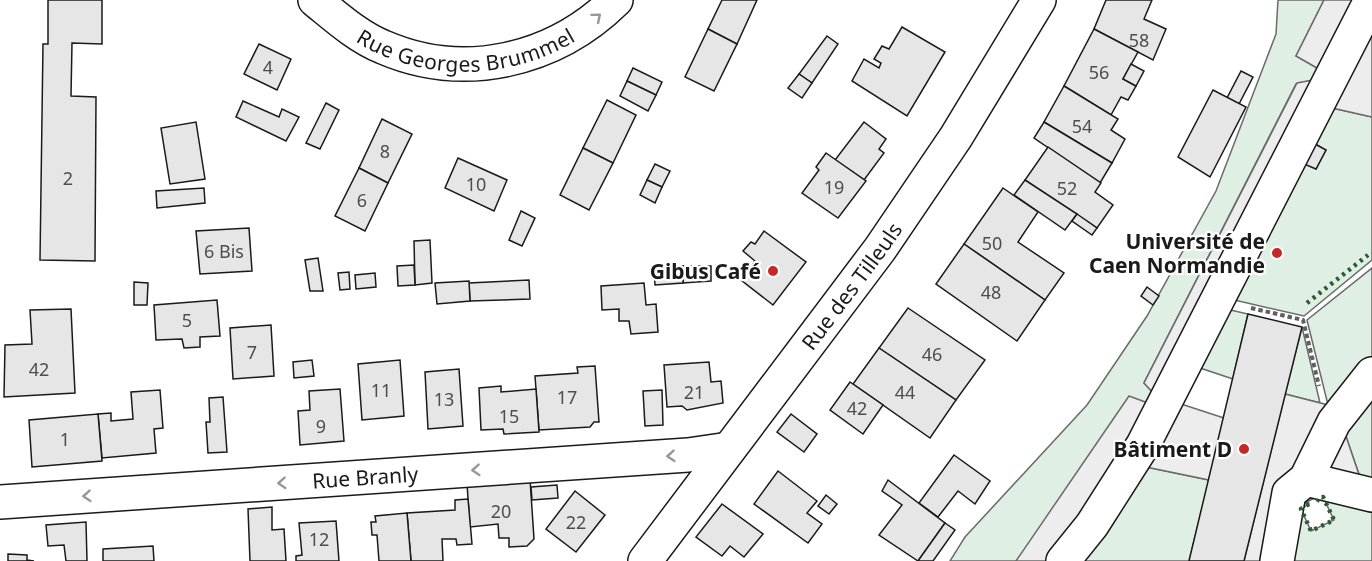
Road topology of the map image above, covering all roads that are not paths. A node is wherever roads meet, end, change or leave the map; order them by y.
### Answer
1 (315, 0) edge
2 (616, 0) edge
3 (1039, 0) edge
4 (1371, 0) edge
5 (1372, 374) edge
6 (729, 449) junction
7 (1306, 479) junction
8 (1372, 495) edge
9 (0, 502) edge
10 (645, 561) edge
11 (1063, 561) edge
12 (1277, 561) edge

1 -> 2 street, Rue Georges Brummel
3 - 6 street, Rue des Tilleuls
4 - 11 street
5 - 7 street
6 -> 9 street, Rue Branly
6 - 10 street, Rue des Tilleuls
7 - 8 street
7 - 12 street

